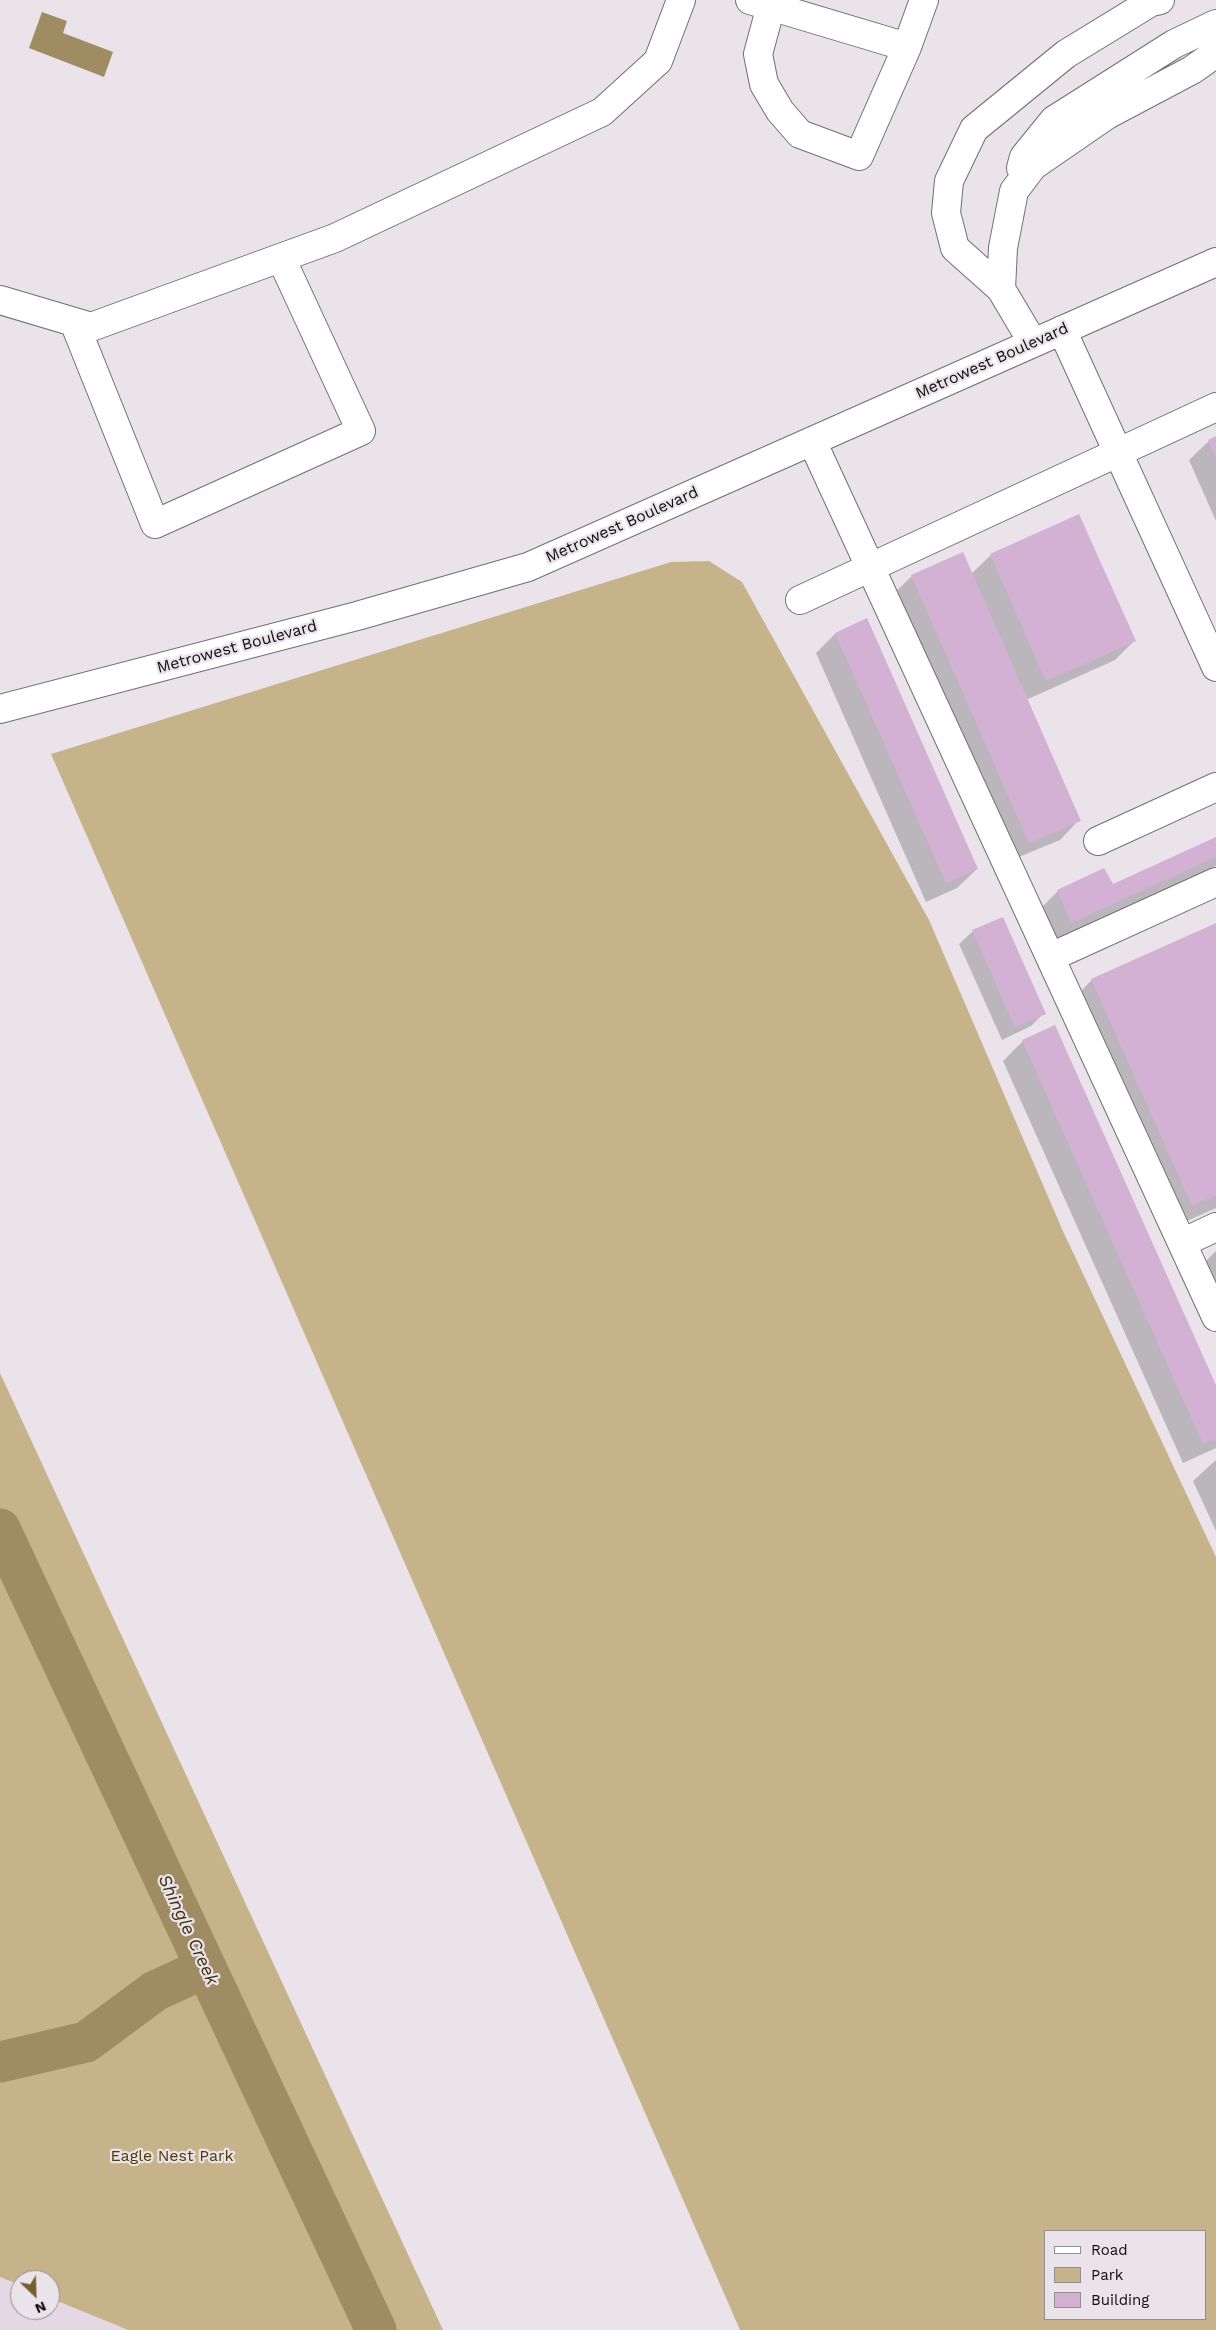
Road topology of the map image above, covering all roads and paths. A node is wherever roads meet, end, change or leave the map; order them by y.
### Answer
1 (681, 0) edge
2 (924, 0) edge
3 (1160, 0) edge
4 (761, 3) edge
5 (1216, 24) edge
6 (907, 47) junction
7 (1216, 53) edge
8 (1014, 191) junction
9 (281, 258) junction
10 (1216, 262) edge
11 (1001, 289) junction
12 (0, 300) edge
13 (74, 322) junction
14 (1062, 330) junction
15 (1033, 343) junction
16 (1216, 407) edge
17 (812, 440) junction
18 (1118, 452) junction
19 (871, 567) junction
20 (800, 600) dead end
21 (1216, 667) edge
22 (0, 710) edge
23 (1216, 787) edge
24 (1098, 841) dead end
25 (1216, 882) edge
26 (1050, 957) junction
27 (1216, 1228) edge
28 (1182, 1243) junction
29 (1216, 1317) edge

1 - 9 street
2 - 6 street
3 - 11 street
4 - 6 street
4 - 6 street
5 - 8 street
7 - 8 street
8 - 11 street
9 - 13 street
9 - 13 street
10 - 14 street, Metrowest Boulevard
11 - 15 street
12 - 13 street
14 - 15 street, Metrowest Boulevard
14 - 18 street
15 - 17 street, Metrowest Boulevard
16 - 18 street
17 - 19 street
17 - 22 street, Metrowest Boulevard
18 - 19 street
18 - 21 street
19 - 20 street
19 - 26 street
23 - 24 street
25 - 26 street
26 - 28 street
27 - 28 street
28 - 29 street

